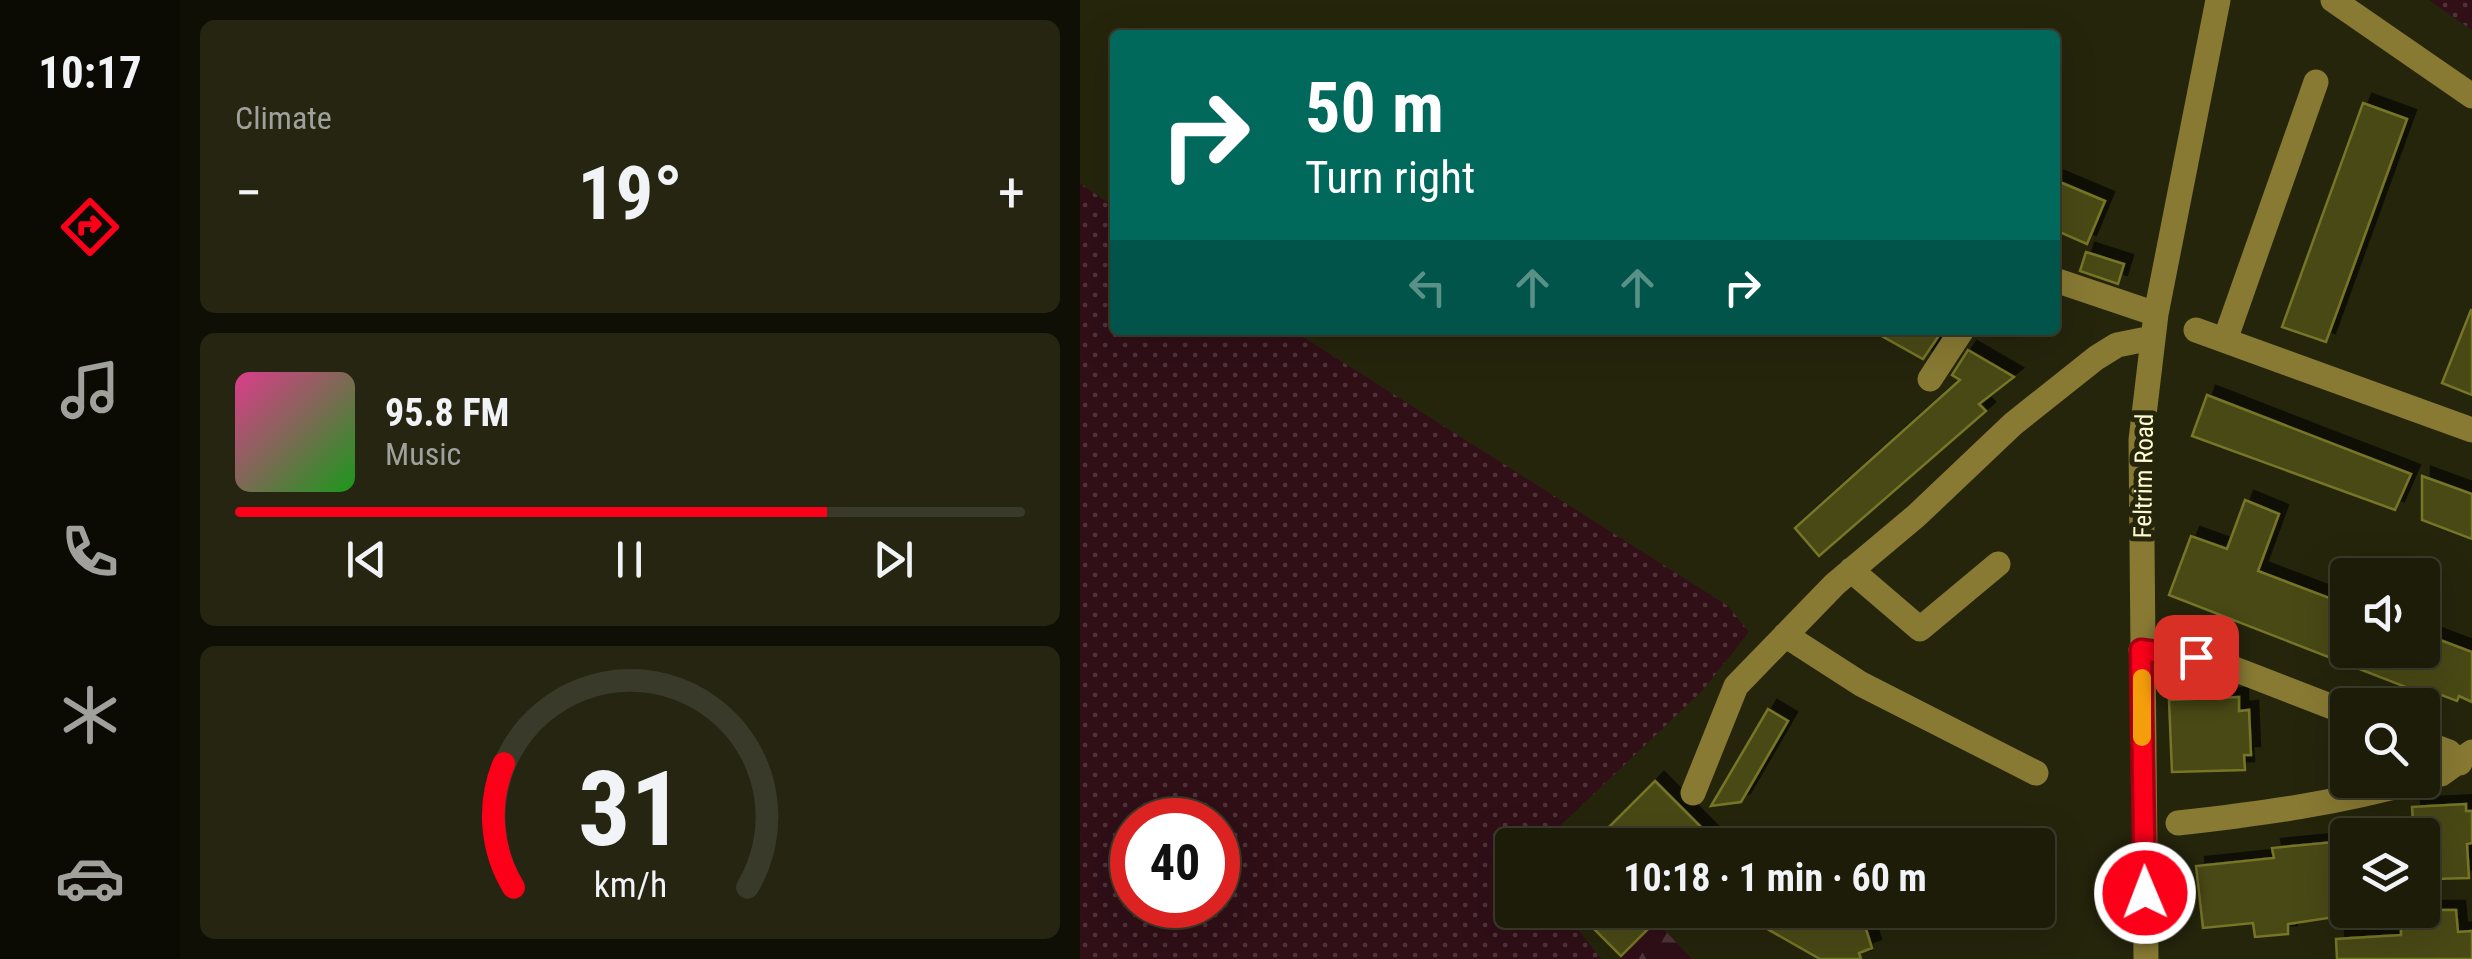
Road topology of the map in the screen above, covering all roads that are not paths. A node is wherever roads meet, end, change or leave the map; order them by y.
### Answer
1 (2218, 0) edge
2 (2334, 0) edge
3 (2316, 82) dead end
4 (2472, 96) edge
5 (2060, 282) edge
6 (2154, 326) junction
7 (2196, 330) dead end
8 (1959, 335) edge
9 (2225, 340) junction
10 (1930, 379) dead end
11 (2472, 430) edge
12 (1998, 564) dead end
13 (1851, 570) junction
14 (1785, 635) junction
15 (2141, 650) junction
16 (2330, 706) edge
17 (2440, 749) edge
18 (2466, 758) edge
19 (2036, 772) dead end
20 (2440, 774) edge
21 (1693, 794) dead end
22 (2355, 798) edge
23 (2178, 824) dead end
24 (2146, 959) edge

1 - 6 street, Feltrim Road
2 - 4 street
3 - 9 street
5 - 6 street
6 - 13 street
6 - 15 street, Feltrim Road
7 - 9 street
8 - 10 street
9 - 11 street
12 - 13 street
13 - 14 street
14 - 19 street
14 - 21 street
15 - 16 street
15 - 24 street, Feltrim Road
17 - 18 street
18 - 20 street
22 - 23 street

